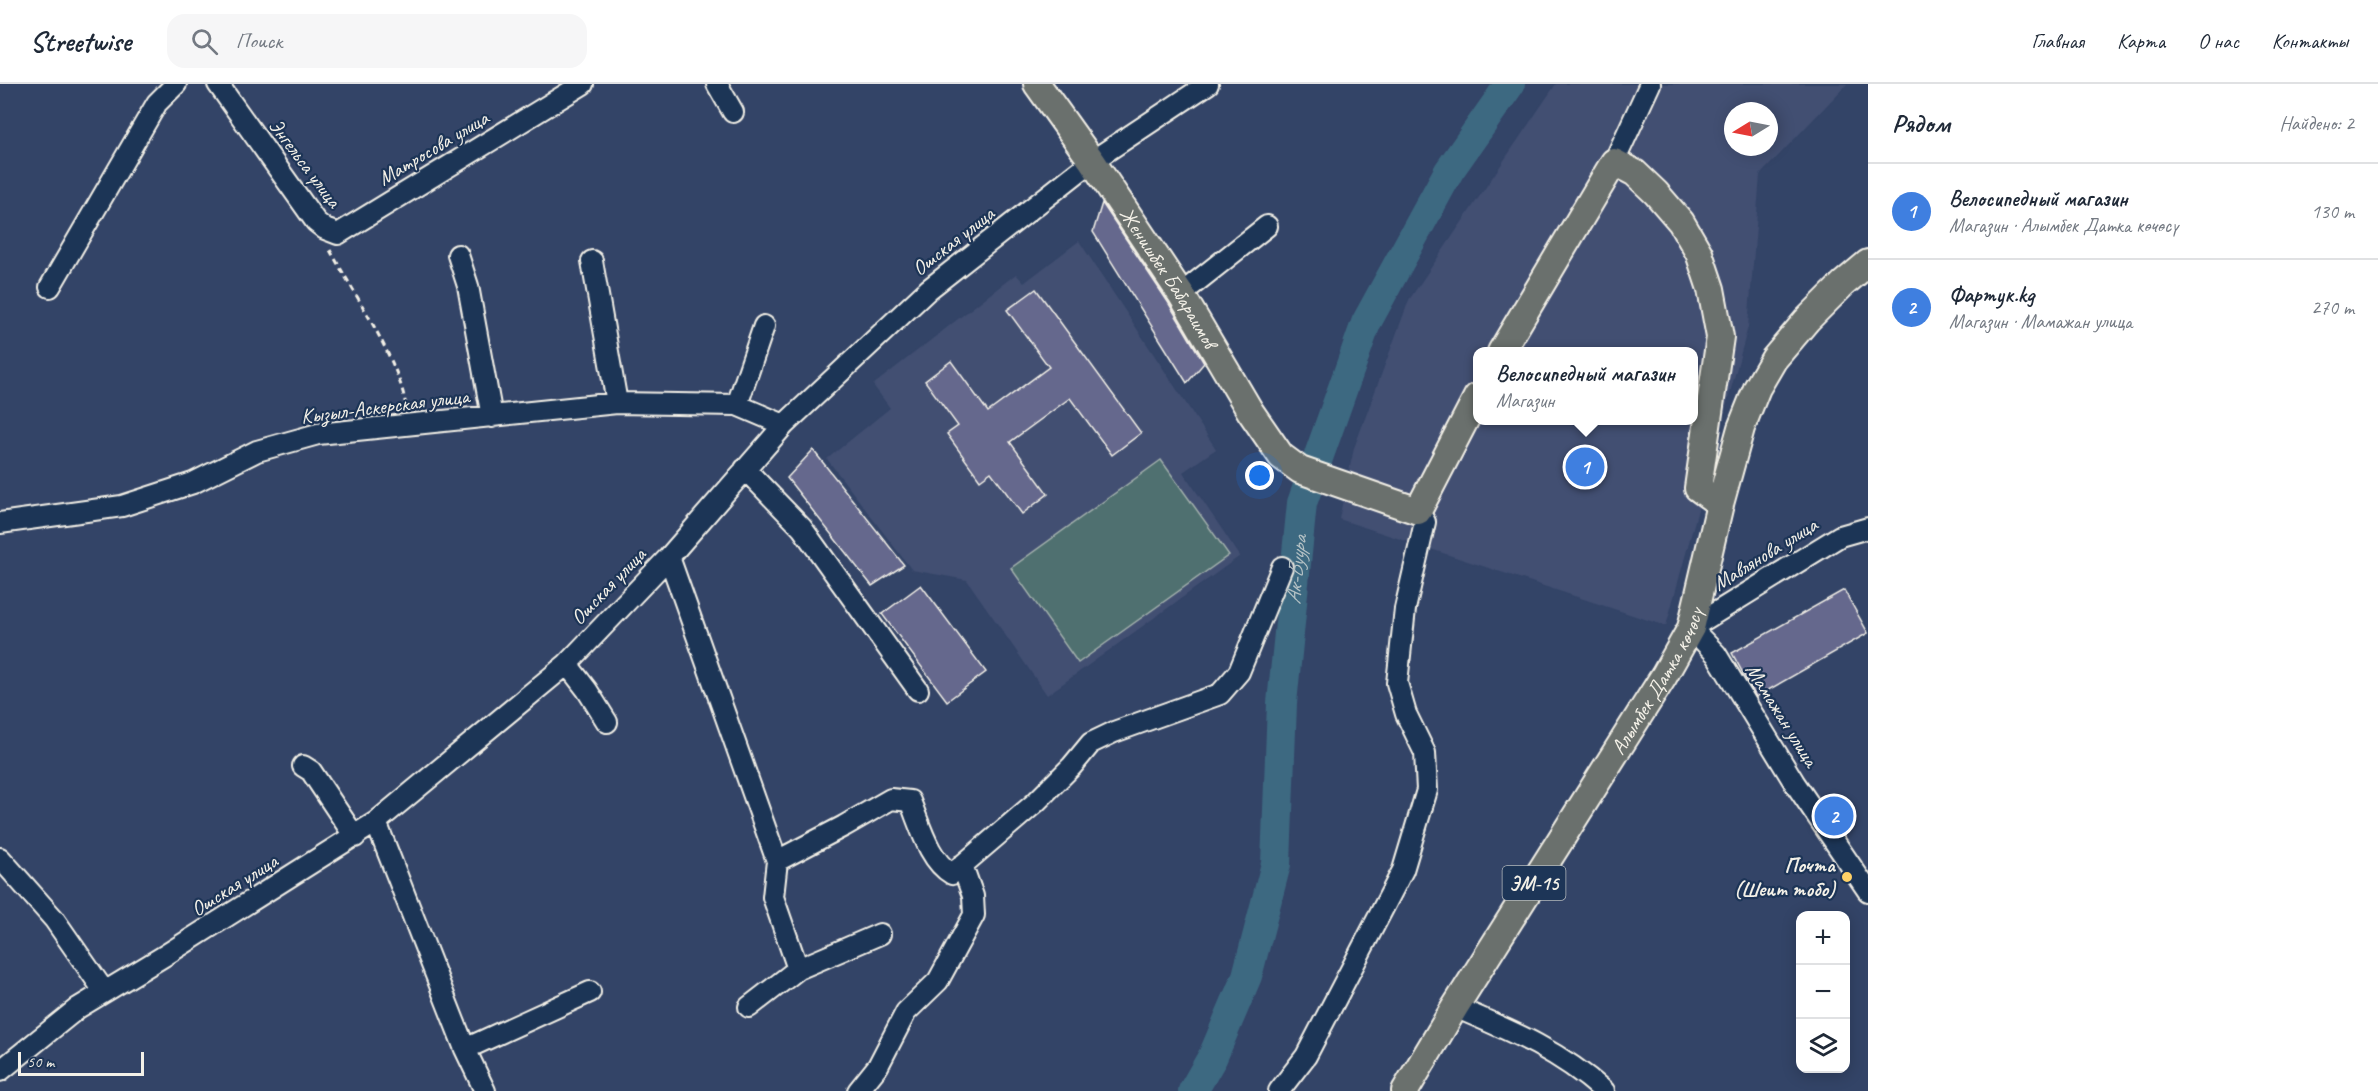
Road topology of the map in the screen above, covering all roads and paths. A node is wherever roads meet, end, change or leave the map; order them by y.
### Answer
1 (176, 84) edge
2 (583, 84) edge
3 (717, 84) edge
4 (1037, 84) edge
5 (1208, 84) edge
6 (1650, 84) edge
7 (228, 88) edge
8 (733, 112) dead end
9 (1092, 161) junction
10 (1614, 162) junction
11 (316, 222) junction
12 (1267, 225) dead end
13 (338, 234) joint
14 (458, 255) dead end
15 (592, 261) dead end
16 (1868, 263) edge
17 (50, 287) dead end
18 (1181, 294) junction
19 (764, 326) dead end
20 (1503, 347) edge
21 (617, 403) junction
22 (737, 405) junction
23 (1473, 405) edge
24 (492, 417) junction
25 (407, 423) junction
26 (784, 425) junction
27 (745, 469) junction
28 (1720, 504) junction
29 (1418, 511) junction
30 (0, 523) edge
31 (1868, 528) edge
32 (669, 557) junction
33 (1282, 567) dead end
34 (1691, 628) junction
35 (567, 664) junction
36 (918, 690) dead end
37 (608, 722) dead end
38 (303, 766) dead end
39 (376, 822) junction
40 (355, 837) junction
41 (0, 858) edge
42 (777, 861) junction
43 (962, 865) junction
44 (1866, 885) edge
45 (880, 934) dead end
46 (798, 969) junction
47 (104, 991) junction
48 (590, 992) dead end
49 (749, 1007) dead end
50 (1455, 1007) junction
51 (465, 1049) junction
52 (0, 1071) edge
53 (482, 1090) edge
54 (858, 1091) edge
55 (1279, 1091) edge
56 (1406, 1091) edge
57 (1604, 1091) edge

1 - 17 street
2 - 13 street, Матросова улица
3 - 8 street
4 - 9 main road, Женишбек Бабараимов
5 - 9 street, Ошская улица
6 - 10 street
7 - 11 street, Энгельса улица
9 - 18 main road, Женишбек Бабараимов
9 - 26 street, Ошская улица
10 - 20 main road
10 - 28 main road
11 - 13 street, Энгельса улица
11 - 25 path
12 - 18 street
14 - 24 street
15 - 21 street
16 - 28 main road, Алымбек Датка көчөсү
18 - 29 main road, Женишбек Бабараимов
19 - 22 street
21 - 22 street, Кызыл-Аскерская улица
21 - 24 street, Кызыл-Аскерская улица
22 - 26 street, Кызыл-Аскерская улица
23 - 29 main road
24 - 25 street, Кызыл-Аскерская улица
25 - 30 street, Кызыл-Аскерская улица
26 - 27 street, Ошская улица
27 - 32 street, Ошская улица
27 - 36 street
28 - 34 main road, Алымбек Датка көчөсү
29 - 55 street
31 - 34 street, Мавлянова улица
32 - 35 street, Ошская улица
32 - 42 street
33 - 43 street
34 - 44 street, Мамажан улица
34 - 50 main road, Алымбек Датка көчөсү / ЭМ-15
35 - 37 street
35 - 39 street, Ошская улица
38 - 40 street
39 - 40 street, Ошская улица
39 - 51 street
40 - 47 street, Ошская улица
41 - 47 street
42 - 43 street
42 - 46 street
43 - 54 street
45 - 46 street
46 - 49 street
47 - 52 street, Ошская улица
48 - 51 street
50 - 56 main road, Алымбек Датка көчөсү / ЭМ-15
50 - 57 street
51 - 53 street

